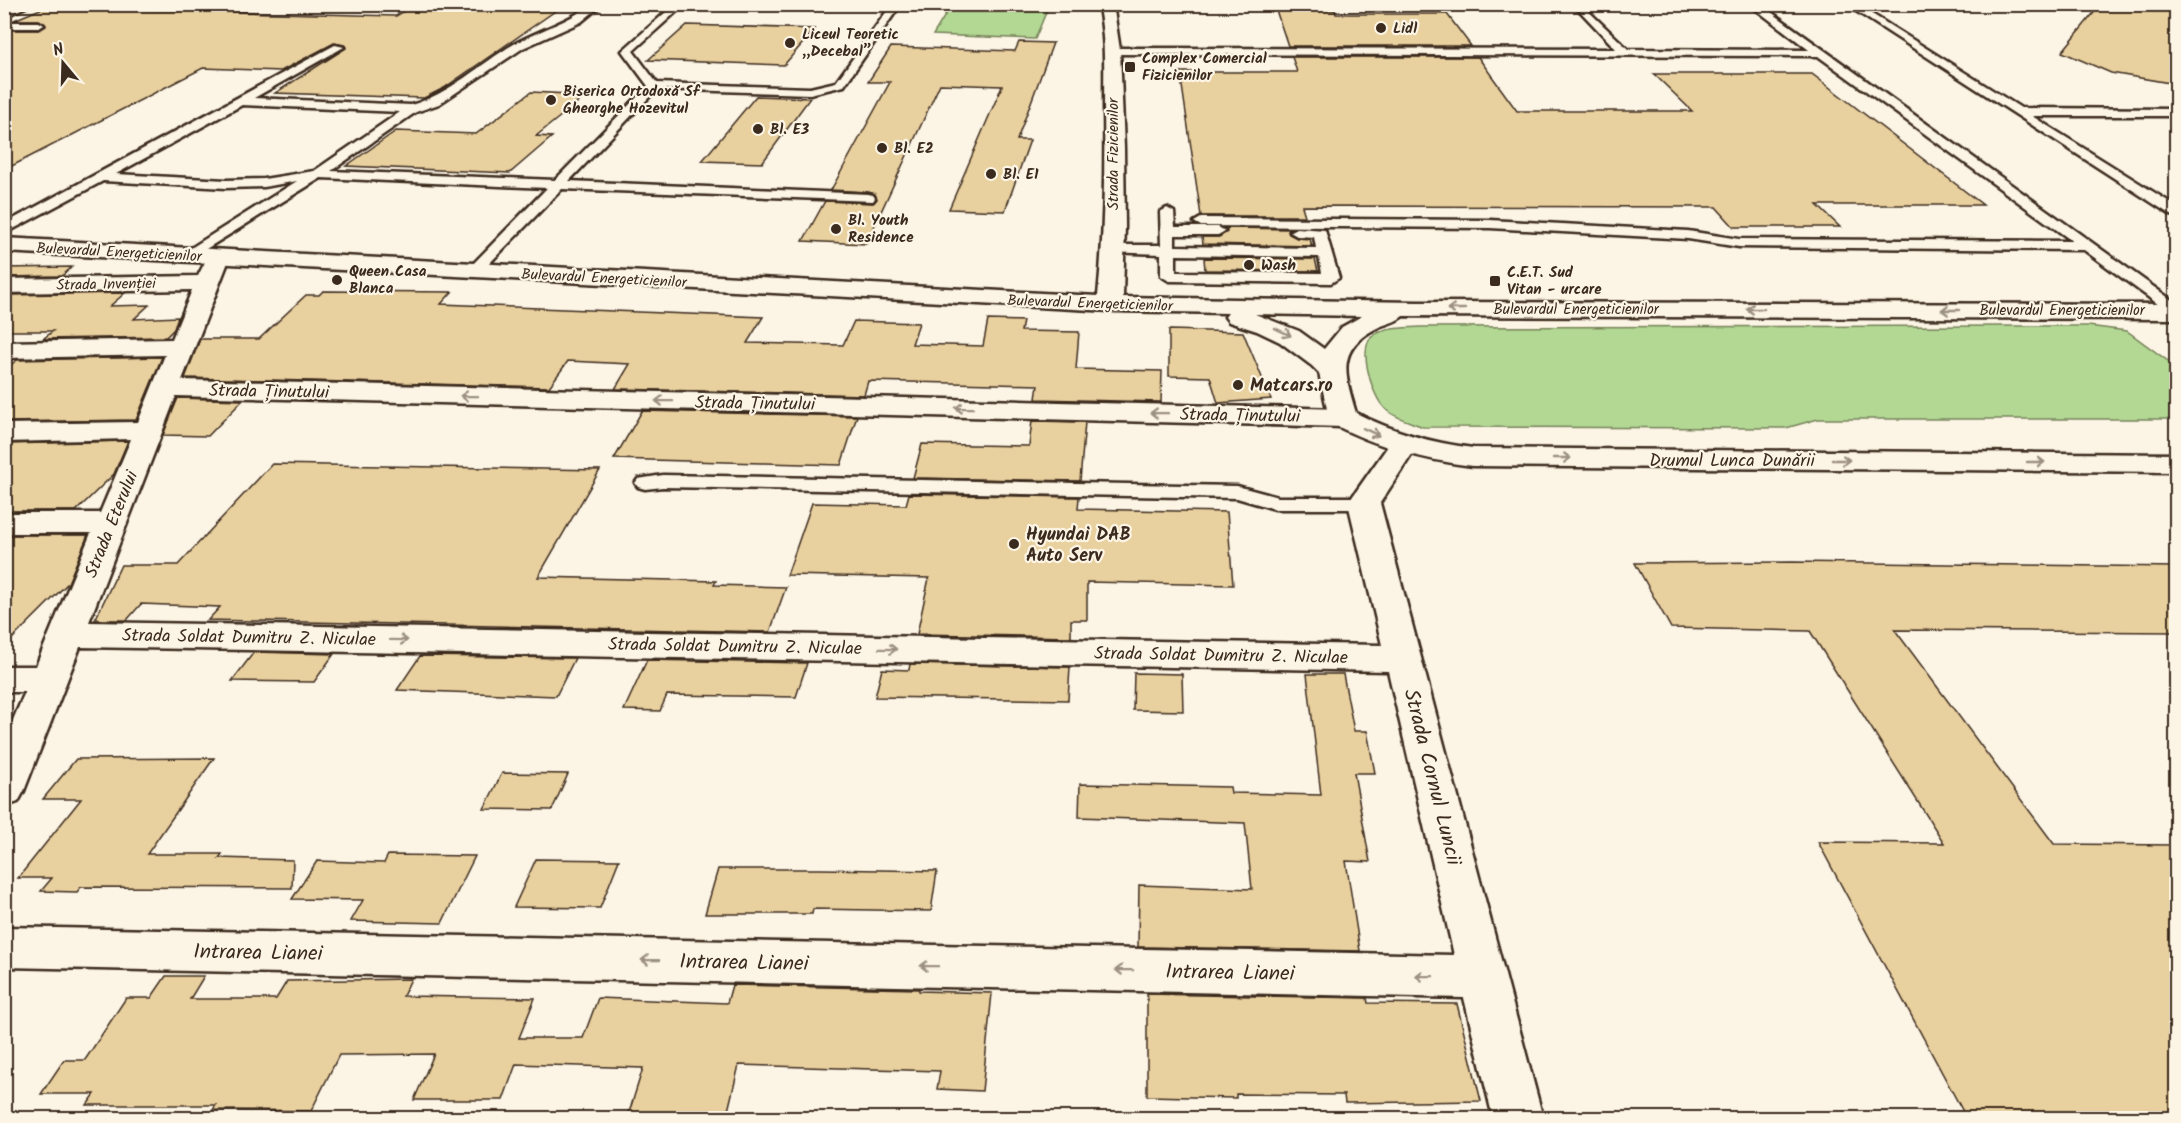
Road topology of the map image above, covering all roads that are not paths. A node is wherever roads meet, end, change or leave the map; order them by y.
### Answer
1 (28, 4) edge
2 (599, 4) edge
3 (681, 4) edge
4 (897, 4) edge
5 (1105, 4) edge
6 (1754, 4) edge
7 (1849, 4) edge
8 (1582, 8) dead end
9 (4, 14) edge
10 (4, 25) edge
11 (39, 25) dead end
12 (339, 47) dead end
13 (1112, 51) junction
14 (1625, 52) junction
15 (1819, 53) junction
16 (654, 86) junction
17 (240, 101) junction
18 (412, 109) junction
19 (2019, 112) junction
20 (2176, 112) edge
21 (318, 174) junction
22 (102, 177) junction
23 (558, 184) junction
24 (868, 198) dead end
25 (1167, 212) dead end
26 (2176, 212) edge
27 (1201, 222) dead end
28 (4, 230) edge
29 (1168, 231) junction
30 (4, 245) edge
31 (2089, 246) junction
32 (1113, 249) junction
33 (1168, 250) junction
34 (1325, 253) junction
35 (188, 256) junction
36 (218, 257) junction
37 (474, 271) junction
38 (208, 283) junction
39 (4, 286) edge
40 (1110, 304) junction
41 (1187, 307) junction
42 (1417, 309) junction
43 (2176, 310) edge
44 (182, 347) junction
45 (4, 350) edge
46 (1332, 371) junction
47 (166, 388) junction
48 (1343, 418) junction
49 (149, 430) junction
50 (4, 433) edge
51 (1403, 445) junction
52 (2176, 463) edge
53 (645, 483) dead end
54 (1364, 503) junction
55 (4, 523) edge
56 (112, 523) junction
57 (68, 634) junction
58 (1403, 658) junction
59 (4, 679) edge
60 (50, 679) junction
61 (7, 779) edge
62 (4, 946) edge
63 (1483, 977) junction
64 (1518, 1119) edge

1 - 9 lane
2 - 18 lane
3 - 16 lane
4 - 16 lane
5 - 13 street, Strada Fizicienilor
6 - 15 lane
7 - 19 lane
8 - 14 lane
10 - 11 lane
12 - 17 lane
13 - 14 lane
13 - 32 street, Strada Fizicienilor
14 - 15 lane
15 - 31 lane
16 - 23 lane
17 - 18 lane
17 - 22 lane
18 - 21 lane
19 - 20 lane
19 - 26 lane
21 - 22 lane
21 - 23 lane
21 - 35 lane
22 - 28 lane
23 - 24 lane
23 - 37 lane
25 - 29 lane
27 - 31 lane
29 - 33 lane
29 - 34 lane
30 - 35 street, Bulevardul Energeticienilor
31 - 43 lane
32 - 33 lane
32 - 40 street, Strada Fizicienilor
33 - 34 lane
33 - 34 lane
35 - 36 street, Bulevardul Energeticienilor
36 - 37 street, Bulevardul Energeticienilor
36 - 38 street, Strada Eterului
37 - 40 street, Bulevardul Energeticienilor
38 - 39 street, Strada Invenției
38 - 44 street, Strada Eterului
40 - 41 street, Bulevardul Energeticienilor
41 - 42 street, Bulevardul Energeticienilor
41 -> 46 street
43 -> 42 street, Bulevardul Energeticienilor
42 - 46 street
44 - 45 street
44 - 47 street, Strada Eterului
46 - 48 street
48 -> 47 street, Strada Ținutului
47 - 49 street, Strada Eterului
48 -> 51 street, Drumul Lunca Dunării
49 - 50 street
49 - 56 street, Strada Eterului
51 -> 52 street, Drumul Lunca Dunării
51 - 54 street
53 - 54 lane
54 - 58 street, Strada Cornul Luncii
55 - 56 street
56 - 57 street, Strada Eterului
57 -> 58 street, Strada Soldat Dumitru Z. Niculae
57 - 60 street, Strada Eterului
58 - 63 street, Strada Cornul Luncii
59 - 60 street
60 - 61 street, Strada Eterului
63 -> 62 street, Intrarea Lianei
63 - 64 street, Strada Cornul Luncii

